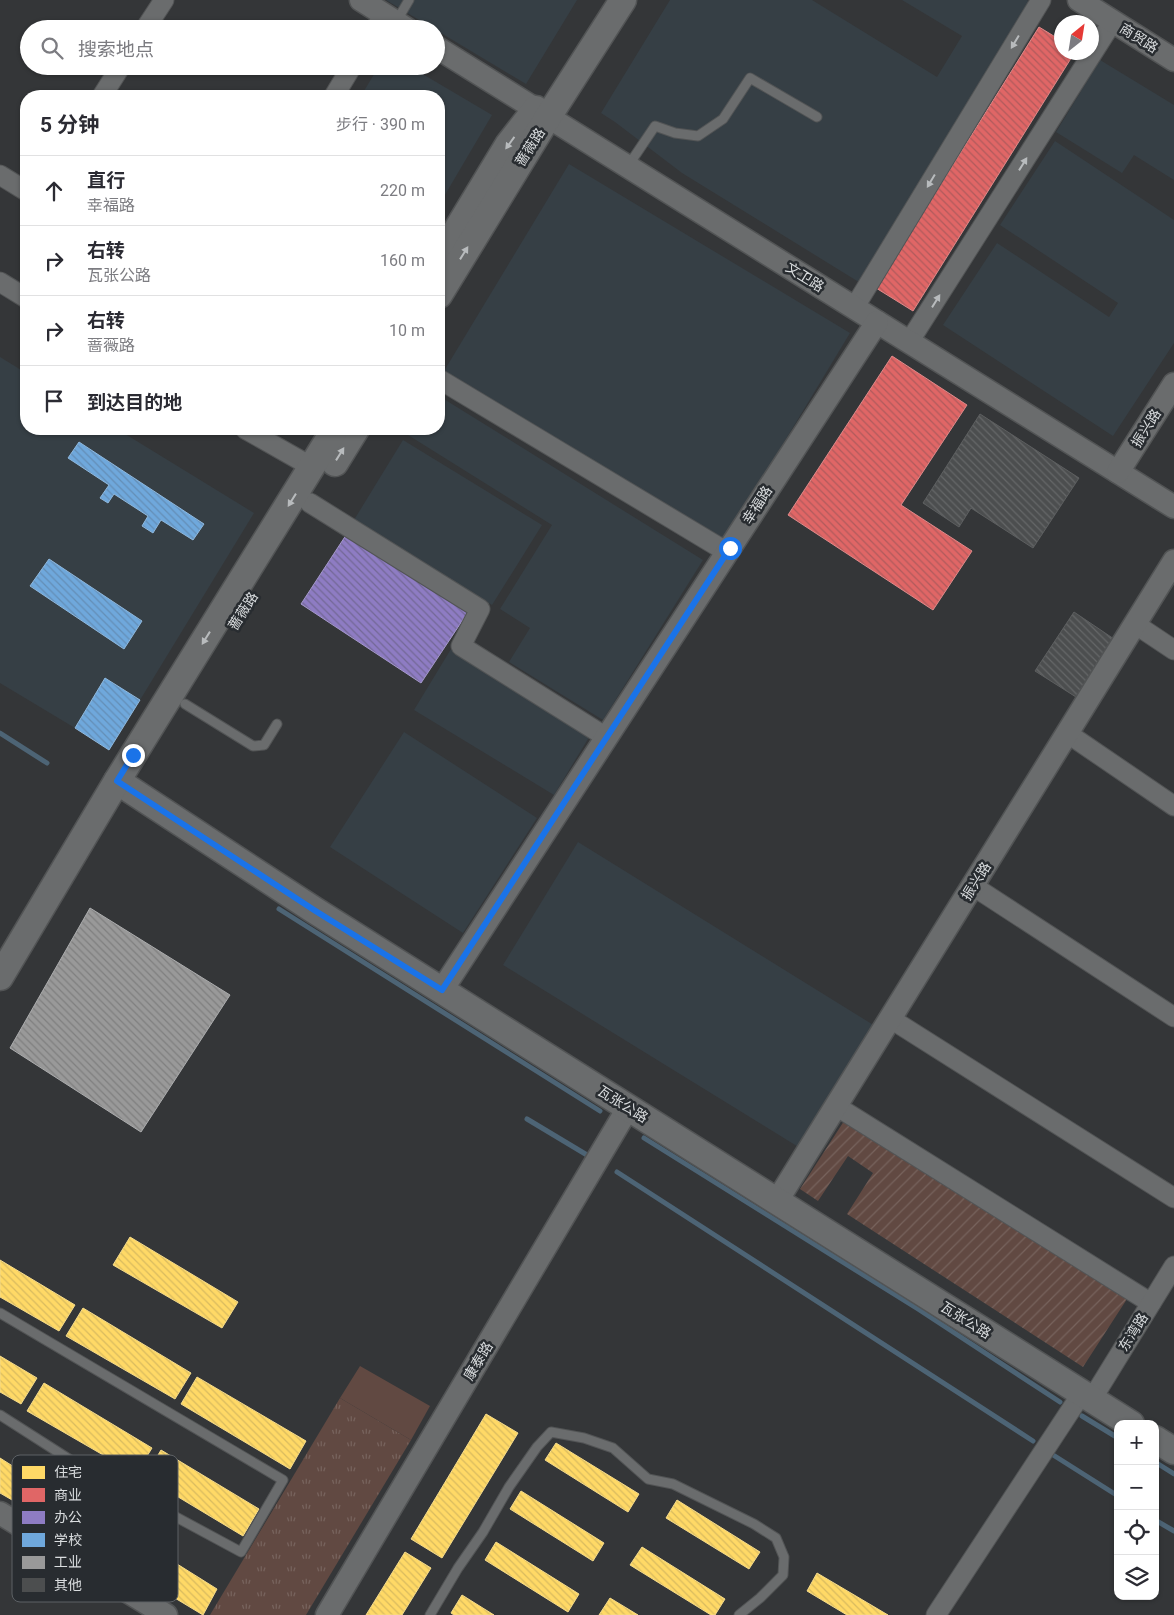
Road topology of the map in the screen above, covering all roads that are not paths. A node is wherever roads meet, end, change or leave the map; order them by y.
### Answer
1 (164, 0) edge
2 (361, 0) edge
3 (409, 0) edge
4 (604, 0) edge
5 (623, 0) edge
6 (1041, 0) edge
7 (1078, 0) edge
8 (151, 20) edge
9 (386, 20) edge
10 (394, 20) edge
11 (1113, 22) junction
12 (445, 53) edge
13 (1174, 60) edge
14 (115, 75) edge
15 (347, 75) edge
16 (106, 90) edge
17 (338, 90) edge
18 (542, 113) junction
19 (817, 117) dead end
20 (628, 166) junction
21 (0, 175) edge
22 (20, 187) edge
23 (445, 249) edge
24 (0, 282) edge
25 (445, 284) edge
26 (20, 294) edge
27 (854, 308) junction
28 (876, 322) junction
29 (909, 342) junction
30 (445, 383) edge
31 (1174, 384) edge
32 (256, 435) edge
33 (331, 435) edge
34 (352, 435) edge
35 (312, 467) junction
36 (1118, 472) junction
37 (310, 503) junction
38 (1174, 507) edge
39 (727, 552) junction
40 (1174, 561) edge
41 (1135, 624) junction
42 (1174, 650) edge
43 (185, 704) junction
44 (277, 724) dead end
45 (1067, 733) junction
46 (606, 737) junction
47 (117, 781) junction
48 (1174, 806) edge
49 (972, 886) junction
50 (0, 977) edge
51 (442, 990) junction
52 (1174, 1017) edge
53 (890, 1019) junction
54 (836, 1106) junction
55 (628, 1108) junction
56 (1174, 1198) edge
57 (777, 1201) junction
58 (1174, 1266) edge
59 (1151, 1303) junction
60 (0, 1313) edge
61 (1087, 1396) junction
62 (0, 1415) edge
63 (1125, 1420) edge
64 (1159, 1442) edge
65 (1174, 1451) edge
66 (63, 1455) edge
67 (0, 1513) edge
68 (178, 1518) edge
69 (12, 1520) edge
70 (145, 1602) edge
71 (166, 1615) edge
72 (327, 1615) edge
73 (430, 1615) edge
74 (738, 1615) edge
75 (936, 1615) edge

1 - 8 street
2 - 9 street
3 - 10 lane
4 - 18 main road, 蔷薇路
5 - 18 main road, 蔷薇路
6 -> 27 street
7 - 11 street, 商贸路
11 - 13 street, 商贸路
29 -> 11 street
12 - 18 street, 文卫路
14 - 16 street
15 - 17 street
18 - 20 street, 文卫路
18 -> 23 main road, 蔷薇路
25 -> 18 main road, 蔷薇路
19 - 20 lane
20 - 27 street, 文卫路
21 - 22 street
24 - 26 street
27 - 28 street, 文卫路
28 - 29 street, 文卫路
28 - 39 street, 幸福路
29 - 36 street, 文卫路
30 - 39 street
31 - 36 street, 振兴路
32 - 35 street
33 - 35 main road, 蔷薇路
37 -> 34 main road, 蔷薇路
35 -> 47 main road, 蔷薇路
36 - 38 street, 文卫路
37 - 43 main road, 蔷薇路
37 - 46 street
39 - 46 street, 幸福路
40 - 41 street, 振兴路
41 - 42 street
41 - 45 street, 振兴路
43 - 44 lane
43 - 47 main road, 蔷薇路
45 - 48 street
45 - 49 street, 振兴路
46 - 51 street, 幸福路
47 - 50 main road, 蔷薇路
47 - 51 main road, 瓦张公路
49 - 52 street
49 - 53 street, 振兴路
51 - 55 main road, 瓦张公路
53 - 54 street, 振兴路
53 - 56 street
54 - 57 street, 振兴路
54 - 59 street
55 - 57 main road, 瓦张公路
55 - 72 street, 康泰路
57 - 61 main road, 瓦张公路
58 - 59 street, 东湾路
59 - 61 street, 东湾路
60 - 68 lane
61 - 63 main road, 瓦张公路
61 - 75 street, 东湾路
62 - 66 lane
64 - 65 main road
67 - 69 street
70 - 71 street
73 - 74 lane

